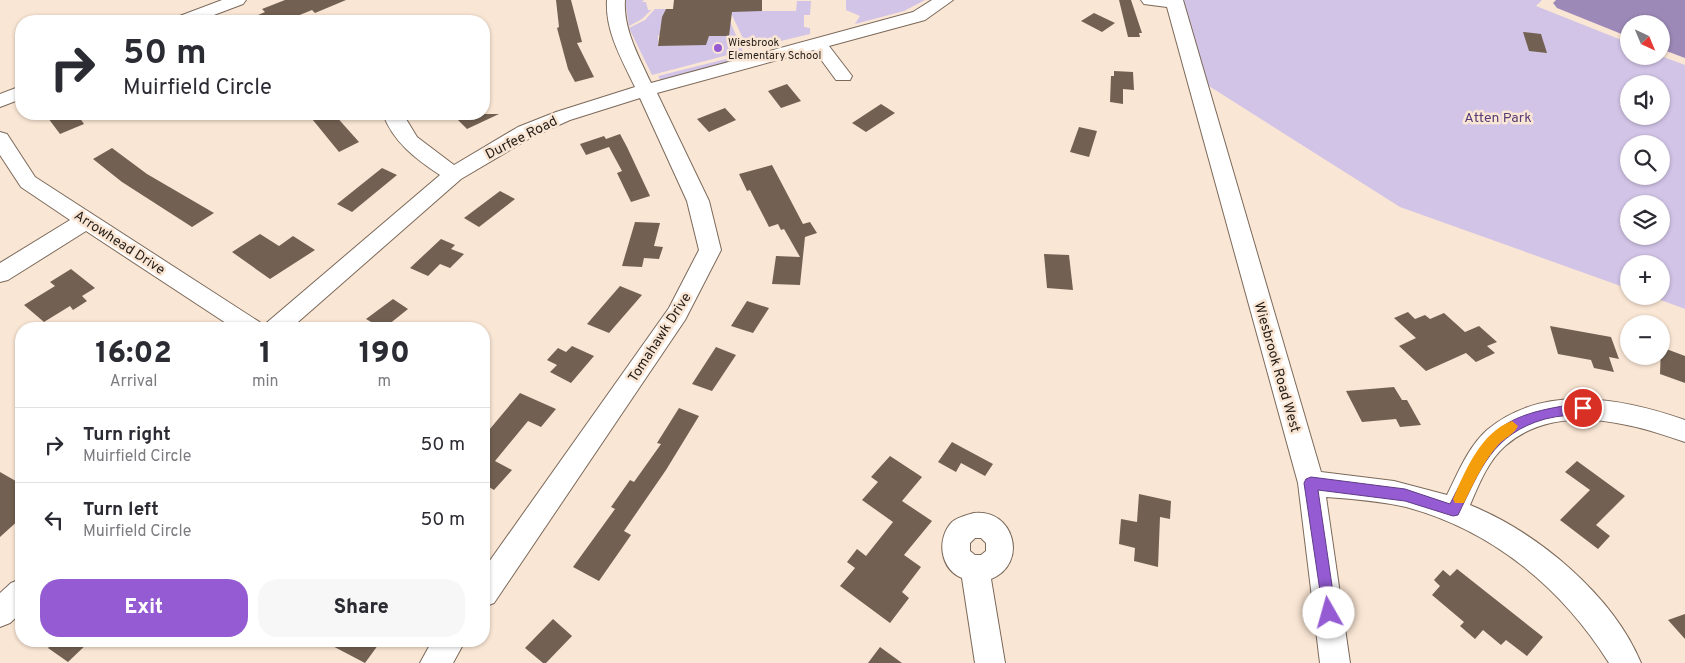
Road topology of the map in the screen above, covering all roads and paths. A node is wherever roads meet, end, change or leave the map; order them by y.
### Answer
1 (237, 0) edge
2 (616, 0) edge
3 (944, 0) edge
4 (1150, 0) edge
5 (1174, 1) edge
6 (198, 15) edge
7 (820, 45) junction
8 (843, 76) dead end
9 (647, 91) junction
10 (15, 95) edge
11 (0, 101) edge
12 (396, 120) edge
13 (0, 139) edge
14 (454, 174) junction
15 (86, 220) junction
16 (0, 274) edge
17 (244, 322) edge
18 (282, 322) edge
19 (1685, 431) edge
20 (1311, 483) junction
21 (1453, 510) junction
22 (976, 569) dead end
23 (490, 584) edge
24 (15, 599) edge
25 (0, 613) edge
26 (446, 647) edge
27 (435, 663) edge
28 (990, 663) edge
29 (1335, 663) edge
30 (1626, 663) edge

1 - 6 street
2 - 9 street, Tomahawk Drive
3 - 7 street, Durfee Road
4 - 5 street
5 - 20 street, Wiesbrook Road West
7 - 8 street
7 - 9 street, Durfee Road
9 - 14 street, Durfee Road
9 - 23 street, Tomahawk Drive
10 - 11 street
12 - 14 street
13 - 15 street, Arrowhead Drive
14 - 18 street, Durfee Road
15 - 16 street
15 - 17 street, Arrowhead Drive
19 - 21 street
20 - 21 street
20 - 29 street, Wiesbrook Road West
21 - 30 street
22 - 28 street
24 - 25 street
26 - 27 street

